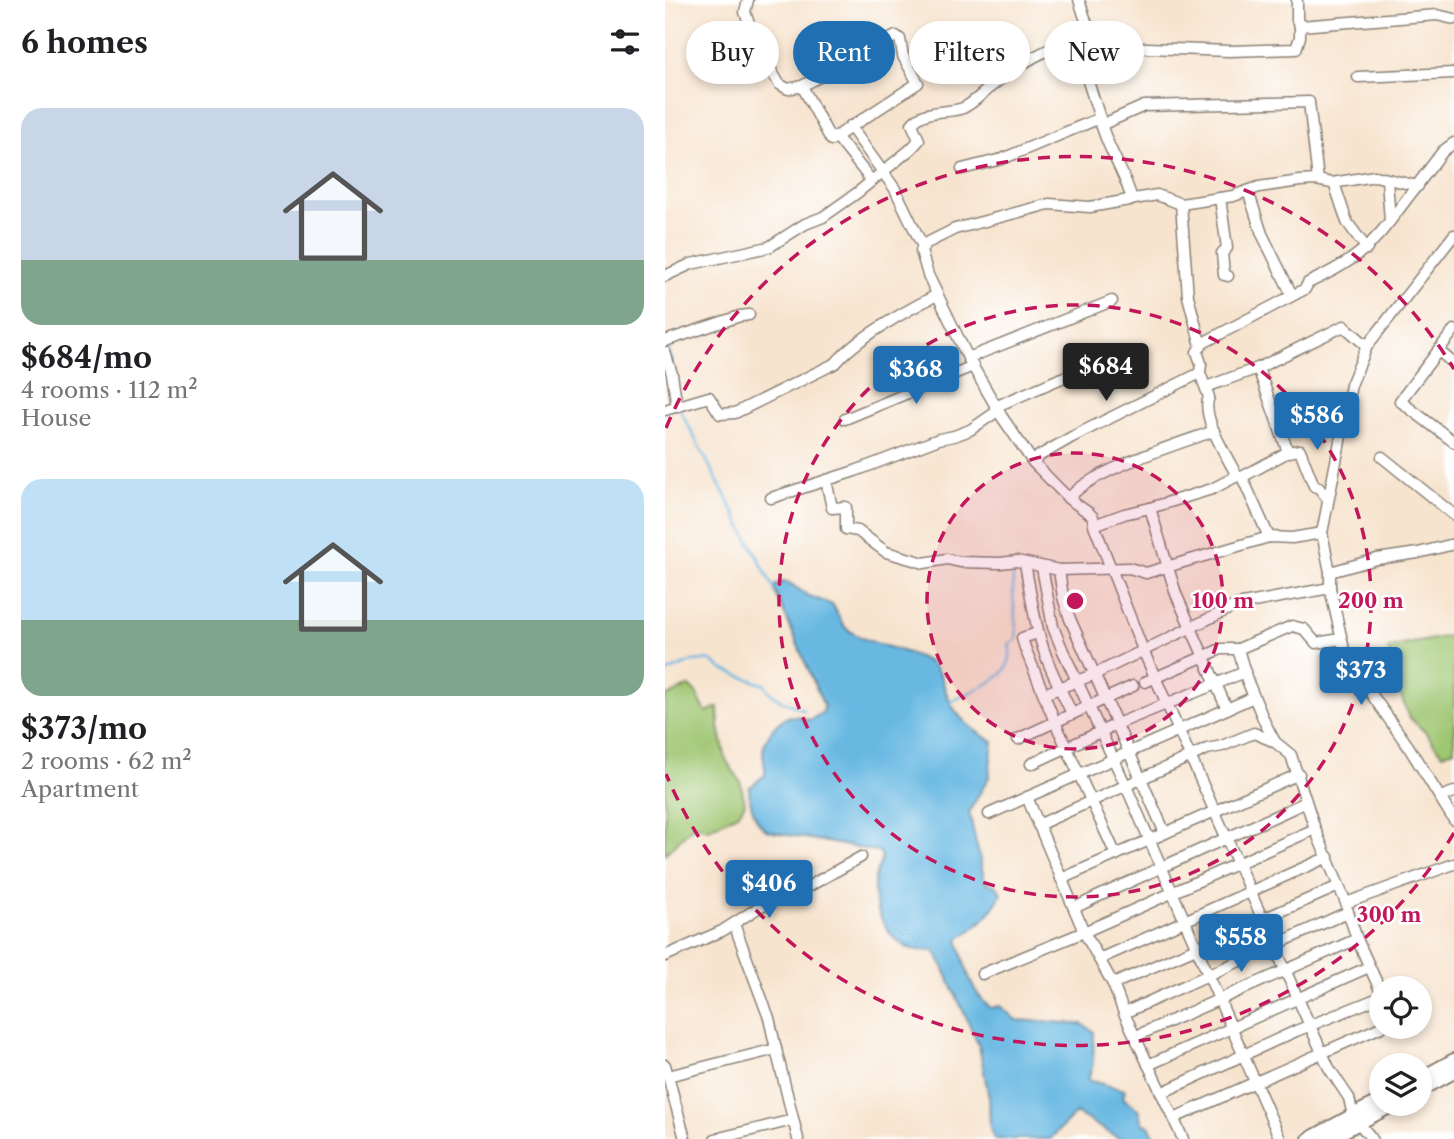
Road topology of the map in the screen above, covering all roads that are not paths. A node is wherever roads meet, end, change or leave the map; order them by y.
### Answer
1 (748, 0) edge
2 (1079, 0) edge
3 (1297, 0) edge
4 (1454, 19) edge
5 (1086, 21) edge
6 (1300, 26) junction
7 (1144, 48) edge
8 (1044, 52) edge
9 (1454, 73) edge
10 (1358, 77) dead end
11 (1089, 84) edge
12 (802, 86) junction
13 (1101, 121) junction
14 (850, 126) junction
15 (836, 136) junction
16 (1454, 143) edge
17 (962, 169) dead end
18 (882, 171) junction
19 (871, 180) junction
20 (1318, 180) junction
21 (1387, 180) junction
22 (1334, 183) junction
23 (1418, 186) junction
24 (1248, 191) junction
25 (1220, 198) junction
26 (1132, 200) junction
27 (1181, 204) junction
28 (1390, 221) junction
29 (1454, 235) edge
30 (923, 247) junction
31 (1367, 249) junction
32 (665, 276) edge
33 (1228, 276) dead end
34 (937, 295) junction
35 (1292, 295) junction
36 (1112, 301) dead end
37 (749, 315) dead end
38 (1454, 330) edge
39 (668, 339) edge
40 (1201, 346) junction
41 (1367, 346) junction
42 (1438, 350) junction
43 (665, 352) edge
44 (971, 362) junction
45 (1454, 363) edge
46 (1258, 368) junction
47 (1200, 373) junction
48 (1064, 377) dead end
49 (1206, 387) junction
50 (680, 406) junction
51 (998, 408) junction
52 (665, 410) edge
53 (845, 419) dead end
54 (1214, 431) junction
55 (1454, 442) edge
56 (1288, 452) junction
57 (1382, 457) dead end
58 (1033, 462) junction
59 (1240, 477) junction
60 (826, 480) junction
61 (771, 498) dead end
62 (1327, 498) junction
63 (1069, 499) junction
64 (1150, 508) junction
65 (1454, 515) edge
66 (1094, 526) junction
67 (1322, 533) junction
68 (1269, 537) junction
69 (1454, 544) edge
70 (1025, 563) junction
71 (1042, 566) junction
72 (1167, 567) junction
73 (1111, 568) junction
74 (1059, 570) junction
75 (1330, 572) junction
76 (1330, 588) junction
77 (1191, 626) junction
78 (1038, 633) junction
79 (1341, 639) junction
80 (1238, 649) junction
81 (1143, 650) junction
82 (1204, 655) junction
83 (1245, 672) junction
84 (1095, 674) junction
85 (1156, 677) junction
86 (1077, 681) junction
87 (1145, 681) dead end
88 (1216, 683) junction
89 (1133, 686) dead end
90 (1061, 687) junction
91 (1044, 694) junction
92 (1254, 697) junction
93 (1106, 699) junction
94 (1167, 703) junction
95 (1089, 707) junction
96 (1227, 709) junction
97 (1072, 714) junction
98 (1055, 722) junction
99 (1117, 724) junction
100 (1179, 730) junction
101 (1100, 732) junction
102 (1018, 739) dead end
103 (1275, 742) junction
104 (1067, 748) junction
105 (1129, 752) junction
106 (1191, 756) junction
107 (1112, 760) junction
108 (1031, 764) dead end
109 (1080, 774) junction
110 (1299, 774) junction
111 (1141, 779) junction
112 (1126, 786) junction
113 (1454, 792) edge
114 (1027, 797) junction
115 (1441, 797) junction
116 (1092, 800) junction
117 (1306, 803) junction
118 (1215, 811) junction
119 (989, 814) dead end
120 (1454, 820) edge
121 (1038, 825) junction
122 (1315, 829) junction
123 (1165, 833) junction
124 (1227, 839) junction
125 (1149, 841) junction
126 (1117, 855) junction
127 (861, 857) dead end
128 (1328, 857) junction
129 (1238, 863) junction
130 (1454, 864) edge
131 (1160, 867) junction
132 (1061, 879) junction
133 (1339, 886) junction
134 (1251, 892) junction
135 (1172, 893) junction
136 (1074, 908) junction
137 (1347, 908) junction
138 (1263, 919) junction
139 (1184, 921) junction
140 (734, 925) junction
141 (1084, 932) junction
142 (1357, 939) junction
143 (1274, 944) junction
144 (1197, 948) junction
145 (665, 956) edge
146 (1099, 960) junction
147 (1369, 967) junction
148 (1286, 971) junction
149 (982, 974) dead end
150 (1208, 974) junction
151 (1373, 976) edge
152 (1113, 984) junction
153 (1298, 999) junction
154 (1219, 1000) junction
155 (1369, 1000) edge
156 (1124, 1013) junction
157 (1310, 1025) junction
158 (1233, 1028) junction
159 (1369, 1032) edge
160 (1136, 1036) junction
161 (776, 1048) junction
162 (1322, 1052) junction
163 (1244, 1055) junction
164 (1454, 1060) edge
165 (1148, 1065) junction
166 (667, 1070) edge
167 (1432, 1072) edge
168 (1454, 1072) edge
169 (1255, 1082) junction
170 (1432, 1084) edge
171 (1161, 1093) junction
172 (1369, 1110) edge
173 (1369, 1115) edge
174 (1174, 1118) junction
175 (793, 1120) junction
176 (1356, 1120) junction
177 (685, 1139) edge
178 (715, 1139) edge
179 (798, 1139) edge
180 (1184, 1139) edge
181 (1280, 1139) edge
182 (1309, 1139) edge
183 (1329, 1139) edge
184 (1372, 1139) edge

1 - 12 street
2 - 5 street
3 - 6 street
4 - 6 street
6 - 7 street
8 - 18 street
9 - 10 street
11 - 13 street
12 - 14 street
12 - 15 street
13 - 17 street
13 - 20 street
13 - 26 street
14 - 15 street
14 - 18 street
15 - 19 street
16 - 23 street
18 - 19 street
18 - 30 street
19 - 32 street
20 - 22 street
20 - 24 street
21 - 22 street
21 - 23 street
21 - 28 street
22 - 31 street
23 - 28 street
24 - 25 street
24 - 35 street
25 - 27 street
25 - 33 street
26 - 27 street
26 - 30 street
27 - 40 street
28 - 31 street
29 - 41 street
30 - 34 street
31 - 35 street
34 - 44 street
34 - 50 street
35 - 40 street
36 - 44 street
37 - 39 street
38 - 42 street
40 - 47 street
41 - 46 street
41 - 62 street
42 - 45 street
42 - 55 street
43 - 50 street
44 - 51 street
44 - 53 street
46 - 49 street
46 - 56 street
47 - 49 street
47 - 58 street
48 - 51 street
49 - 54 street
50 - 52 street
51 - 58 street
51 - 60 street
54 - 59 street
54 - 63 street
56 - 59 street
56 - 62 street
57 - 65 street
58 - 63 street
59 - 64 street
59 - 68 street
60 - 61 street
60 - 70 street
62 - 67 street
63 - 66 street
64 - 66 street
64 - 72 street
66 - 73 street
67 - 68 street
67 - 75 street
68 - 72 street
69 - 75 street
70 - 71 street
70 - 78 street
71 - 74 street
71 - 86 street
72 - 73 street
72 - 77 street
73 - 74 street
73 - 81 street
74 - 84 street
75 - 76 street
76 - 77 street
76 - 79 street
77 - 81 street
77 - 82 street
78 - 90 street
78 - 91 street
79 - 80 street
79 - 115 street
80 - 82 street
80 - 83 street
81 - 84 street
81 - 85 street
82 - 85 street
82 - 88 street
83 - 88 street
83 - 92 street
84 - 86 street
84 - 93 street
85 - 87 street
85 - 94 street
86 - 90 street
86 - 95 street
88 - 94 street
88 - 96 street
89 - 93 street
90 - 91 street
90 - 97 street
91 - 98 street
92 - 96 street
92 - 103 street
93 - 95 street
93 - 99 street
94 - 99 street
94 - 100 street
95 - 97 street
95 - 101 street
96 - 100 street
97 - 98 street
98 - 102 street
98 - 104 street
99 - 101 street
99 - 105 street
100 - 105 street
100 - 106 street
101 - 104 street
101 - 107 street
103 - 106 street
103 - 110 street
104 - 108 street
104 - 109 street
105 - 107 street
105 - 111 street
106 - 111 street
106 - 118 street
107 - 109 street
107 - 112 street
109 - 114 street
109 - 116 street
110 - 117 street
110 - 118 street
111 - 112 street
111 - 123 street
112 - 116 street
112 - 125 street
113 - 115 street
114 - 119 street
114 - 121 street
115 - 120 street
116 - 121 street
116 - 126 street
117 - 122 street
117 - 124 street
118 - 123 street
118 - 124 street
121 - 132 street
122 - 128 street
122 - 129 street
123 - 125 street
124 - 129 street
124 - 131 street
125 - 126 street
125 - 131 street
126 - 132 street
127 - 140 street
128 - 133 street
128 - 134 street
129 - 134 street
129 - 135 street
130 - 137 street
131 - 135 street
131 - 136 street
132 - 136 street
133 - 137 street
133 - 138 street
134 - 138 street
134 - 139 street
135 - 139 street
135 - 141 street
136 - 141 street
137 - 142 street
137 - 143 street
138 - 143 street
138 - 144 street
139 - 144 street
139 - 146 street
140 - 145 street
140 - 161 street
141 - 146 street
141 - 149 street
142 - 147 street
142 - 148 street
143 - 148 street
143 - 150 street
144 - 150 street
144 - 152 street
146 - 152 street
147 - 151 street
147 - 153 street
148 - 153 street
148 - 154 street
150 - 154 street
150 - 156 street
152 - 156 street
153 - 157 street
153 - 158 street
154 - 158 street
154 - 160 street
155 - 157 street
156 - 160 street
157 - 162 street
157 - 163 street
158 - 163 street
158 - 165 street
159 - 162 street
160 - 165 street
161 - 166 street
161 - 175 street
162 - 169 street
162 - 176 street
163 - 169 street
163 - 171 street
164 - 167 main road
165 - 171 street
166 - 177 street
168 - 170 main road
169 - 174 street
169 - 181 street
171 - 174 street
172 - 176 main road
173 - 176 main road
174 - 180 street
175 - 178 street
175 - 179 street
176 - 182 main road
176 - 183 main road
176 - 184 street

